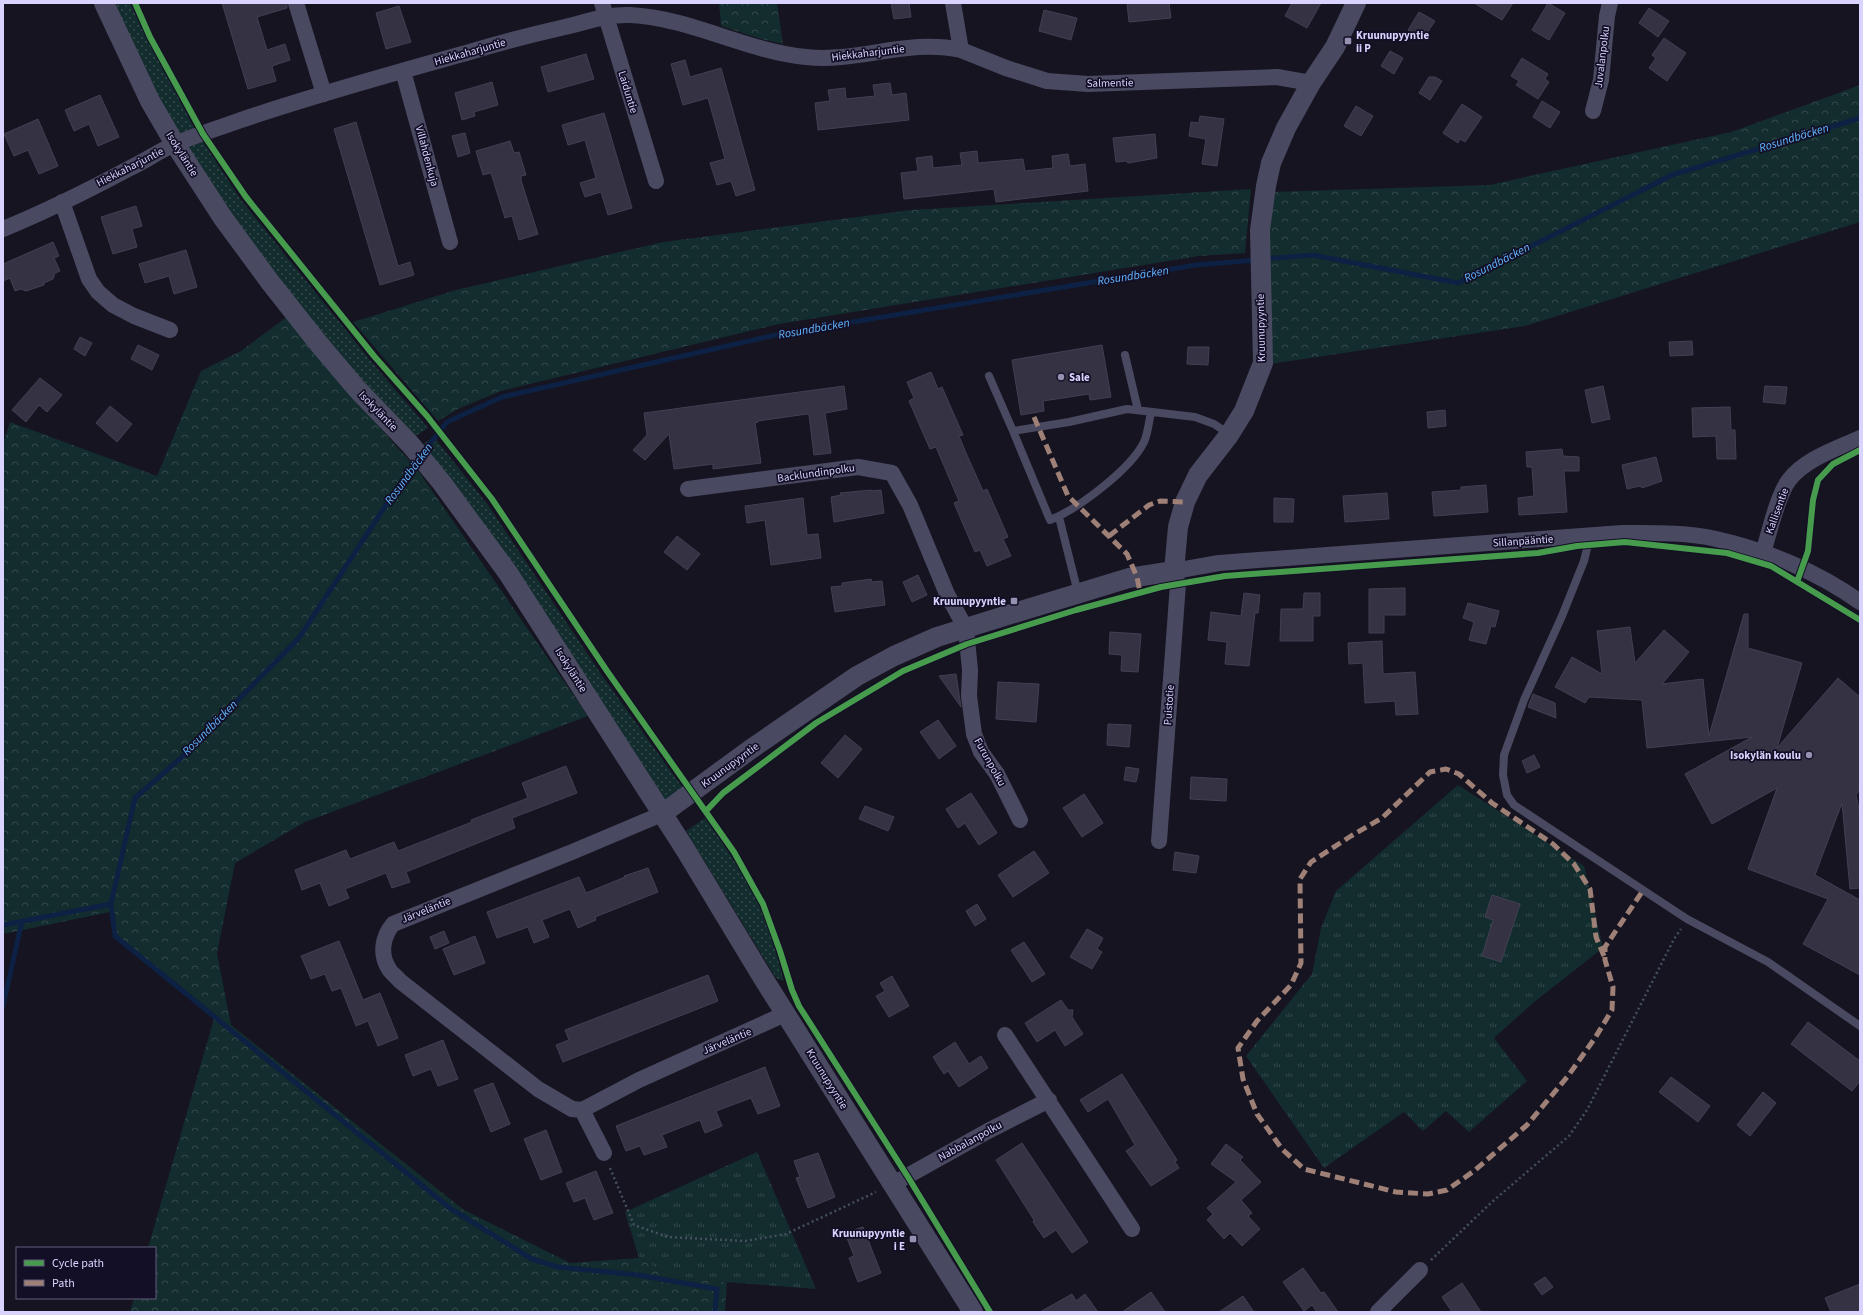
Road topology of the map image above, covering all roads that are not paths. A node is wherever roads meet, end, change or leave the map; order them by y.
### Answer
1 (104, 3) edge
2 (296, 3) edge
3 (953, 3) edge
4 (1356, 3) edge
5 (1610, 3) edge
6 (604, 10) edge
7 (961, 50) junction
8 (403, 71) junction
9 (1311, 84) junction
10 (324, 94) junction
11 (1593, 111) dead end
12 (175, 144) junction
13 (656, 181) dead end
14 (62, 202) junction
15 (3, 229) edge
16 (450, 242) dead end
17 (170, 330) dead end
18 (1125, 354) dead end
19 (989, 376) dead end
20 (1138, 410) junction
21 (1151, 412) junction
22 (1012, 431) junction
23 (1229, 435) junction
24 (1860, 438) edge
25 (688, 489) dead end
26 (1059, 516) junction
27 (1590, 536) junction
28 (1763, 553) junction
29 (1174, 571) junction
30 (1078, 594) junction
31 (1860, 602) edge
32 (966, 629) junction
33 (662, 814) junction
34 (1020, 820) dead end
35 (1159, 841) dead end
36 (785, 1014) junction
37 (1860, 1026) edge
38 (1005, 1035) dead end
39 (1049, 1100) junction
40 (582, 1110) junction
41 (604, 1153) road end
42 (893, 1184) junction
43 (1132, 1229) dead end
44 (1420, 1270) road end
45 (973, 1312) edge
46 (1378, 1312) edge

1 - 12 street, Isokyläntie
2 - 10 street
3 - 7 street
4 - 9 street, Kruunupyyntie
5 - 11 street, Juvalanpolku
6 - 7 street, Hiekkaharjuntie
6 - 8 street, Hiekkaharjuntie
6 - 13 street, Laiduntie
7 - 9 street, Salmentie
8 - 10 street, Hiekkaharjuntie
8 - 16 street, Villahdenkuja
9 - 23 street, Kruunupyyntie
10 - 12 street, Hiekkaharjuntie
12 - 14 street, Hiekkaharjuntie
12 - 33 street, Isokyläntie
14 - 15 street, Hiekkaharjuntie
14 - 17 street
18 - 20 lane
19 - 22 lane
20 - 21 lane
20 - 22 lane
21 - 23 lane
21 - 26 lane
22 - 26 lane
23 - 29 street, Kruunupyyntie
24 - 28 street, Kallisentie
25 - 32 street, Backlundinpolku
26 - 30 lane
27 - 28 street, Sillanpääntie
27 - 29 street, Sillanpääntie
27 - 37 lane
28 - 31 street, Sillanpääntie
29 - 30 street, Kruunupyyntie
29 - 35 street, Puistotie
30 - 32 street, Kruunupyyntie
32 - 33 street, Kruunupyyntie
32 - 34 street, Furunpolku
33 - 36 street, Kruunupyyntie
33 - 40 street, Järveläntie
36 - 40 street, Järveläntie
36 - 42 street, Kruunupyyntie
38 - 39 street
39 - 42 street, Nabbalanpolku
39 - 43 street
40 - 41 street
42 - 45 street, Kruunupyyntie
44 - 46 street

